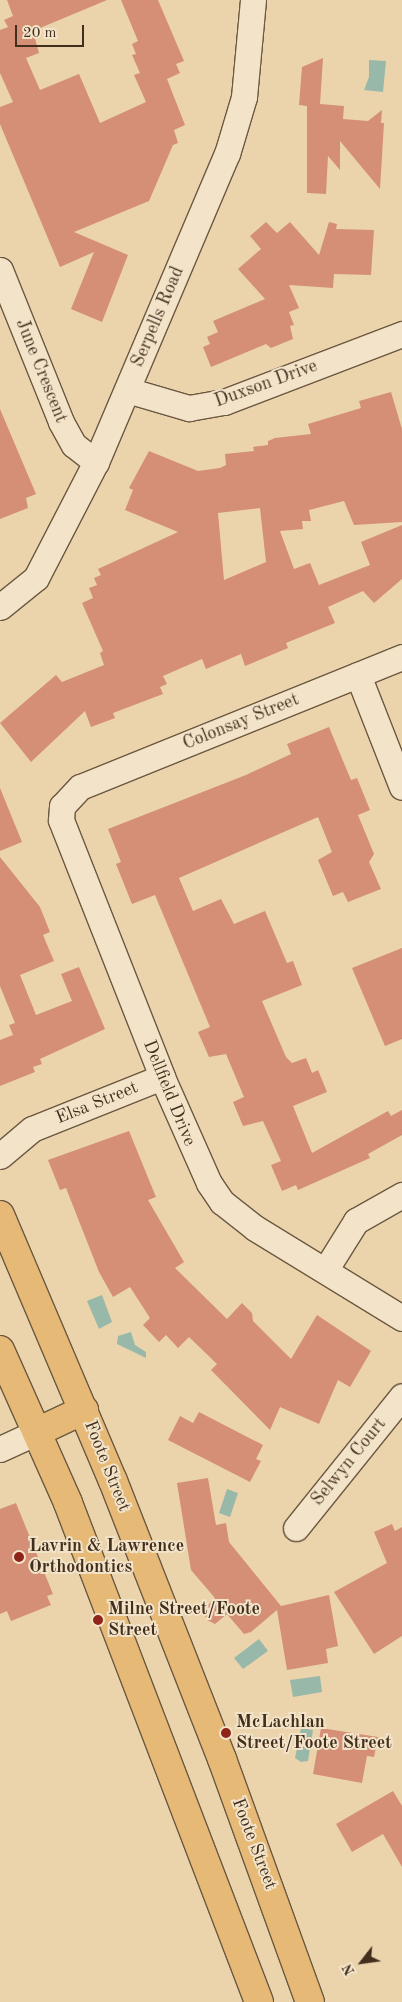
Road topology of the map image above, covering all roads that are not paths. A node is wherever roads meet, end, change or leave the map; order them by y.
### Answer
1 (254, 0) edge
2 (0, 270) edge
3 (402, 334) edge
4 (127, 390) junction
5 (96, 462) junction
6 (0, 607) edge
7 (402, 657) edge
8 (358, 675) junction
9 (80, 787) joint
10 (402, 787) edge
11 (162, 1077) junction
12 (32, 1129) junction
13 (0, 1133) edge
14 (0, 1156) edge
15 (402, 1195) edge
16 (0, 1215) edge
17 (326, 1269) junction
18 (402, 1318) edge
19 (0, 1350) edge
20 (402, 1396) edge
21 (84, 1410) junction
22 (36, 1432) junction
23 (0, 1449) edge
24 (296, 1528) dead end
25 (260, 2002) edge
26 (310, 2002) edge

1 - 4 street, Serpells Road
2 - 5 street, June Crescent
3 - 4 street, Duxson Drive
4 - 5 street, Serpells Road
5 - 6 street, Serpells Road
7 - 8 street, Colonsay Street
8 - 9 street, Colonsay Street
8 - 10 street
9 - 11 street, Dellfield Drive
11 - 12 street, Elsa Street
11 - 17 street, Dellfield Drive
12 - 13 street, Elsa Street
12 - 14 street, Elsa Street
15 - 17 street
16 - 21 main road, Foote Street
17 - 18 street, Dellfield Drive
19 - 22 main road
20 - 24 street, Selwyn Court
21 - 22 main road
21 - 26 main road, Foote Street
22 - 23 street
22 - 25 main road

